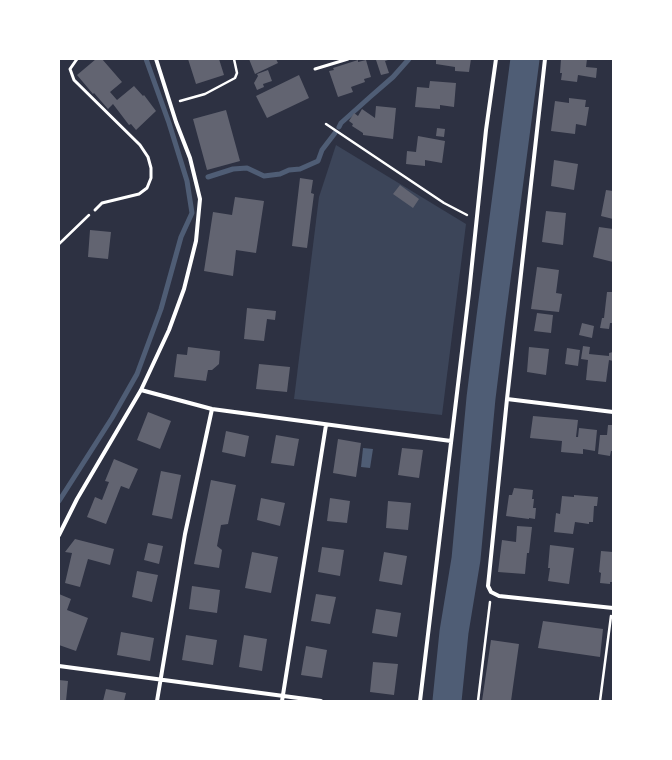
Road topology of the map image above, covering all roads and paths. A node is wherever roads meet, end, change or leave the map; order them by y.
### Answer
1 (77, 59) edge
2 (156, 59) edge
3 (234, 59) edge
4 (348, 59) edge
5 (496, 59) edge
6 (545, 59) edge
7 (315, 69) dead end
8 (170, 104) junction
9 (326, 124) dead end
10 (94, 210) dead end
11 (90, 214) dead end
12 (476, 220) junction
13 (59, 244) edge
14 (141, 390) junction
15 (507, 399) junction
16 (212, 409) junction
17 (613, 412) edge
18 (326, 425) junction
19 (451, 441) junction
20 (59, 534) edge
21 (491, 592) junction
22 (613, 608) edge
23 (59, 666) edge
24 (160, 680) junction
25 (282, 699) edge
26 (157, 701) edge
27 (321, 701) edge
28 (420, 701) edge
29 (478, 701) edge
30 (600, 701) edge

1 - 10 lane
2 - 8 street
3 - 8 path
4 - 7 lane
5 - 12 street
6 - 15 street
8 - 14 street
9 - 12 path
11 - 13 path
12 - 19 street
14 - 16 street
14 - 20 street
15 - 17 street
15 - 21 street
16 - 18 street
16 - 24 street
18 - 19 street
18 - 25 street
19 - 28 street
21 - 22 street
21 - 29 path
22 - 30 path
23 - 24 street
24 - 25 street
24 - 26 street
25 - 27 street

